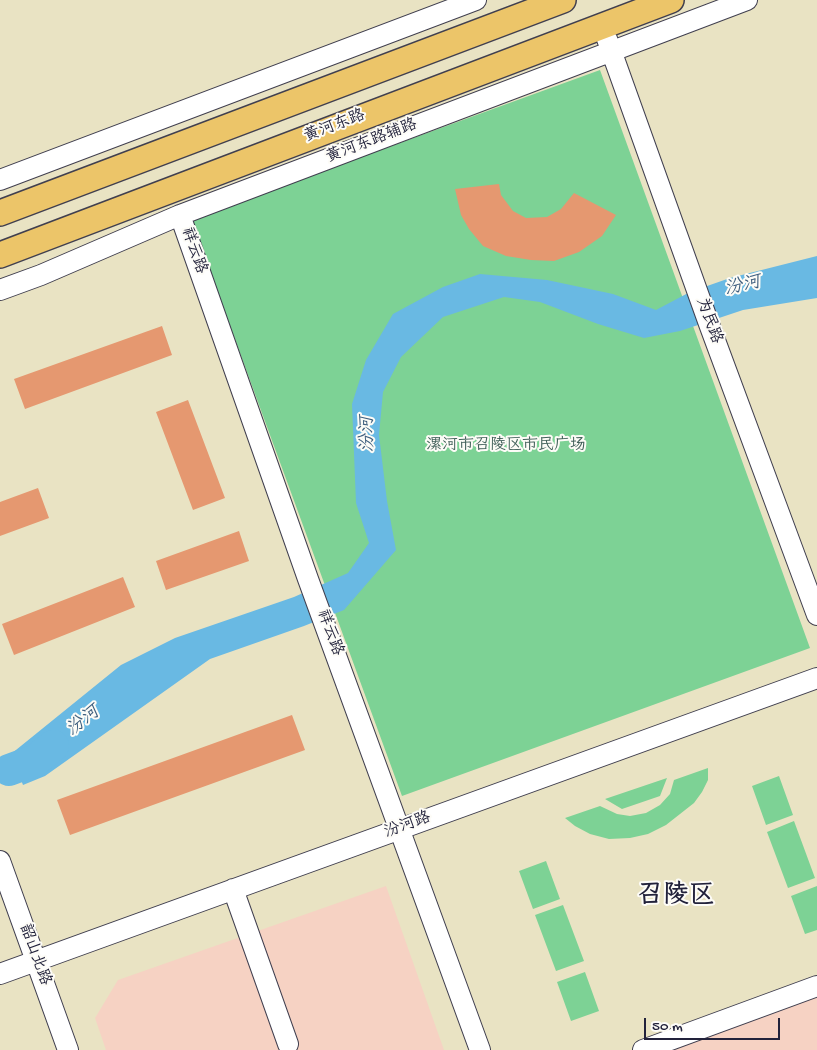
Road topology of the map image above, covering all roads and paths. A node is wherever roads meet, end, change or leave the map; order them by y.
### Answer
1 (476, 0) edge
2 (564, 0) edge
3 (671, 0) edge
4 (747, 0) edge
5 (602, 26) junction
6 (611, 51) junction
7 (0, 180) edge
8 (0, 213) edge
9 (180, 215) junction
10 (0, 255) edge
11 (0, 290) edge
12 (817, 615) edge
13 (817, 678) edge
14 (399, 829) junction
15 (0, 861) edge
16 (233, 889) junction
17 (36, 960) junction
18 (0, 974) edge
19 (817, 986) edge
20 (288, 1044) dead end
21 (68, 1050) edge
22 (480, 1050) edge
23 (643, 1050) edge

1 - 7 street
2 - 8 main road
3 - 5 main road, 黄河东路
4 - 6 street, 黄河东路辅路
5 - 6 street, 为民路
5 - 10 main road, 黄河东路
6 - 9 street, 黄河东路辅路
6 - 12 street, 为民路
9 - 11 street, 黄河东路辅路
9 - 14 street, 祥云路
13 - 14 street, 汾河路
14 - 16 street, 汾河路
14 - 22 street, 祥云路
15 - 17 street, 韶山北路
16 - 17 street, 汾河路
16 - 20 street
17 - 18 street, 汾河路
17 - 21 street, 韶山北路
19 - 23 street

